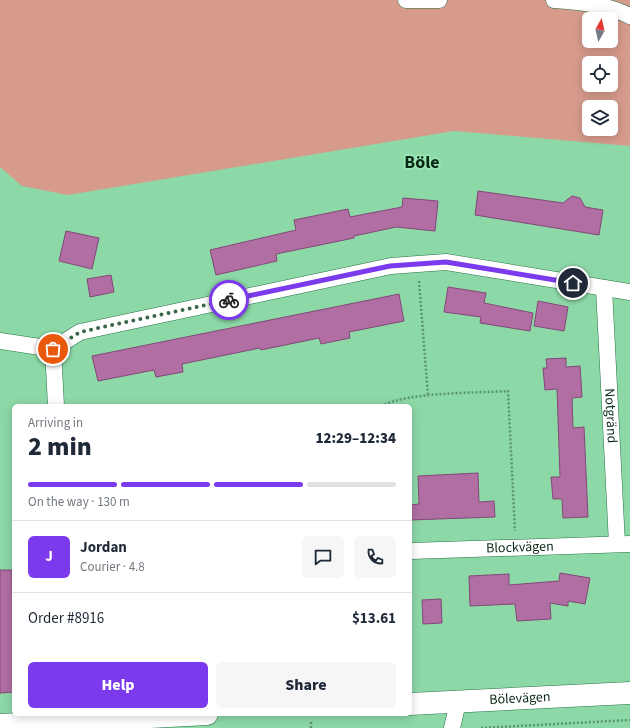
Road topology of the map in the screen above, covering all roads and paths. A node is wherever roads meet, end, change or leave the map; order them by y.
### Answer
1 (406, 0) edge
2 (439, 0) edge
3 (554, 0) edge
4 (630, 16) edge
5 (418, 264) junction
6 (604, 288) junction
7 (630, 292) edge
8 (0, 341) edge
9 (53, 349) junction
10 (428, 396) junction
11 (56, 404) edge
12 (385, 404) edge
13 (624, 544) edge
14 (516, 546) junction
15 (412, 551) edge
16 (630, 693) edge
17 (458, 702) junction
18 (412, 704) edge
19 (140, 716) edge
20 (72, 718) edge
21 (630, 720) edge
22 (311, 721) dead end
23 (0, 725) edge
24 (311, 728) edge
25 (452, 728) edge
26 (481, 728) edge

1 - 2 street
3 - 4 street
5 - 6 street
5 - 9 street
5 - 10 path
6 - 7 street
6 - 13 street, Notgränd
8 - 9 street
9 - 11 street
10 - 12 path
10 - 14 path
13 - 14 street, Blockvägen
14 - 15 street, Blockvägen
16 - 17 street, Bölevägen
17 - 18 street, Bölevägen
17 - 25 street
19 - 20 street
20 - 23 street
21 - 26 path
22 - 24 path

